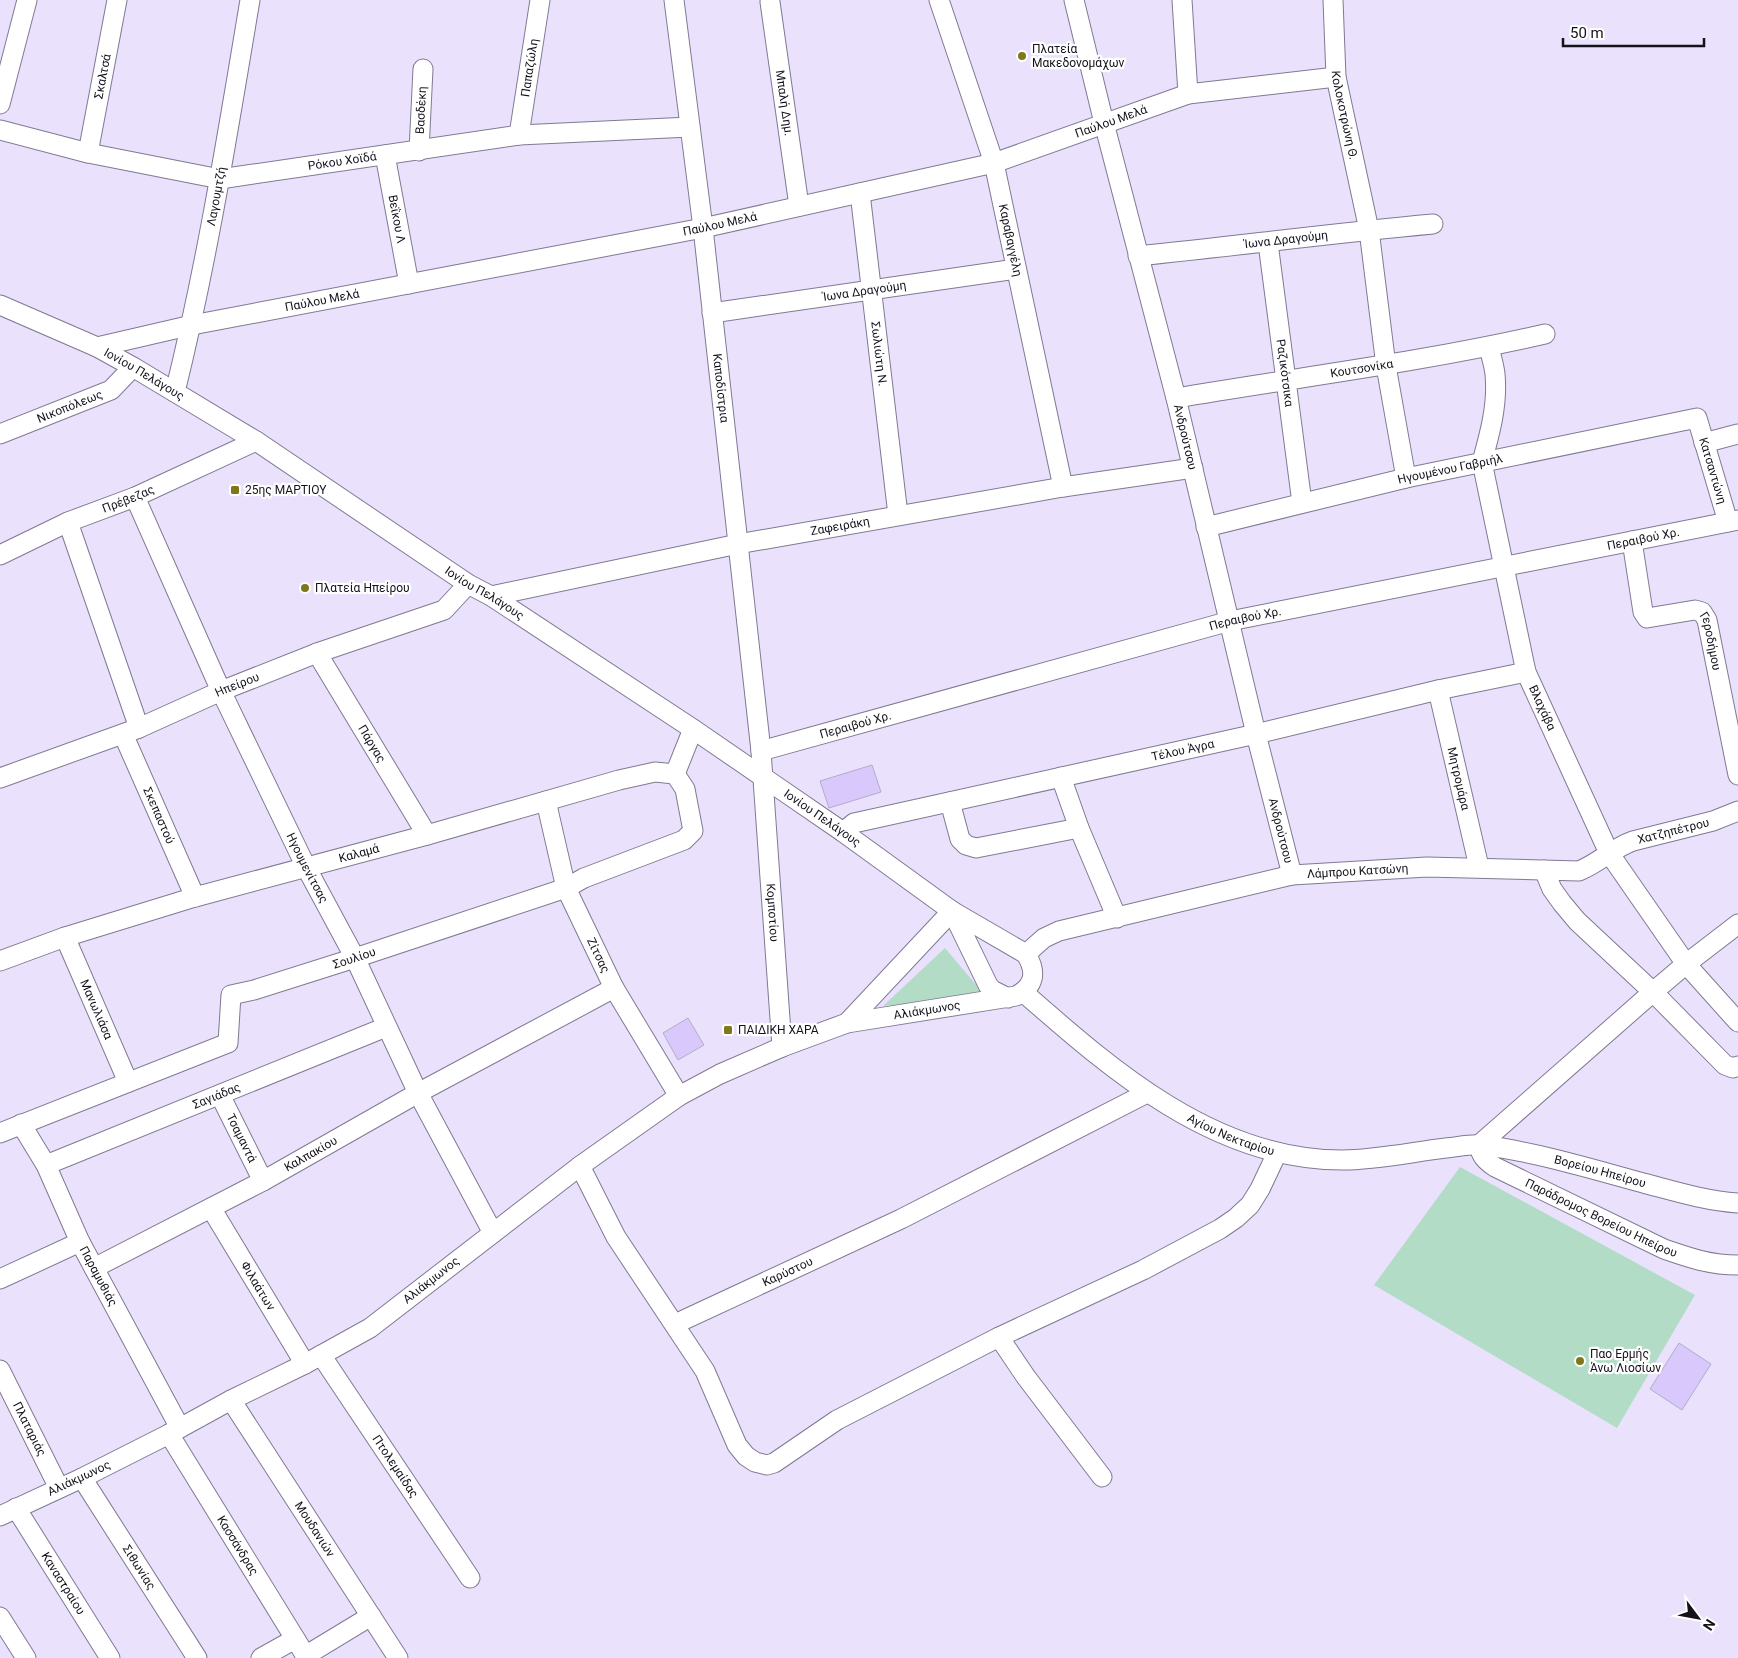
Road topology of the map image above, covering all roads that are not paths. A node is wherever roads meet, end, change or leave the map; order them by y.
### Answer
1 (27, 0) edge
2 (117, 0) edge
3 (250, 0) edge
4 (540, 0) edge
5 (674, 0) edge
6 (939, 0) edge
7 (1074, 0) edge
8 (1182, 0) edge
9 (1333, 0) edge
10 (770, 2) dead end
11 (423, 69) dead end
12 (1336, 77) junction
13 (1188, 94) junction
14 (0, 104) edge
15 (1104, 123) junction
16 (690, 127) junction
17 (0, 130) edge
18 (519, 135) junction
19 (419, 151) junction
20 (88, 154) junction
21 (386, 155) junction
22 (994, 163) junction
23 (220, 179) junction
24 (860, 193) junction
25 (799, 206) junction
26 (1432, 224) dead end
27 (703, 228) junction
28 (1369, 230) junction
29 (1268, 243) junction
30 (1138, 256) junction
31 (1016, 269) junction
32 (409, 284) junction
33 (872, 291) junction
34 (0, 305) edge
35 (712, 313) junction
36 (192, 325) junction
37 (1546, 334) dead end
38 (96, 347) junction
39 (1489, 347) junction
40 (1386, 366) junction
41 (133, 367) junction
42 (1285, 380) junction
43 (175, 392) junction
44 (1176, 398) junction
45 (1697, 418) joint
46 (0, 434) edge
47 (1738, 434) edge
48 (256, 441) junction
49 (1704, 443) junction
50 (1482, 462) junction
51 (1193, 468) junction
52 (1406, 478) junction
53 (1063, 487) junction
54 (135, 496) junction
55 (1302, 502) junction
56 (898, 515) junction
57 (1733, 521) edge
58 (68, 522) junction
59 (1206, 527) junction
60 (1632, 542) junction
61 (738, 544) junction
62 (0, 554) edge
63 (1503, 567) junction
64 (468, 584) junction
65 (490, 596) junction
66 (1230, 620) junction
67 (317, 653) junction
68 (1526, 672) junction
69 (1438, 690) junction
70 (221, 691) junction
71 (693, 729) junction
72 (131, 731) junction
73 (1256, 734) junction
74 (761, 750) junction
75 (675, 774) junction
76 (1738, 775) edge
77 (762, 776) junction
78 (1061, 777) junction
79 (0, 778) edge
80 (546, 802) junction
81 (950, 802) junction
82 (1738, 811) edge
83 (1079, 828) junction
84 (843, 832) junction
85 (427, 835) junction
86 (1609, 853) junction
87 (306, 867) junction
88 (1479, 867) junction
89 (1544, 870) junction
90 (1292, 875) junction
91 (566, 888) junction
92 (195, 897) junction
93 (952, 912) junction
94 (1117, 918) junction
95 (1738, 924) edge
96 (65, 937) junction
97 (1026, 954) junction
98 (355, 958) junction
99 (0, 961) edge
100 (1686, 964) junction
101 (614, 988) junction
102 (1653, 992) junction
103 (1016, 995) junction
104 (1731, 1002) edge
105 (1738, 1022) edge
106 (847, 1023) junction
107 (386, 1027) junction
108 (782, 1047) junction
109 (1738, 1066) edge
110 (128, 1082) junction
111 (1147, 1092) junction
112 (418, 1093) junction
113 (220, 1095) junction
114 (680, 1096) junction
115 (21, 1124) junction
116 (0, 1133) edge
117 (1479, 1145) junction
118 (1278, 1153) junction
119 (46, 1165) junction
120 (580, 1166) junction
121 (262, 1181) junction
122 (1732, 1205) edge
123 (211, 1208) junction
124 (493, 1233) junction
125 (80, 1242) junction
126 (1738, 1265) edge
127 (94, 1268) junction
128 (0, 1279) edge
129 (675, 1324) junction
130 (999, 1337) junction
131 (313, 1360) junction
132 (0, 1370) edge
133 (231, 1400) junction
134 (175, 1431) junction
135 (1102, 1477) dead end
136 (82, 1478) junction
137 (59, 1488) junction
138 (8, 1512) edge
139 (470, 1578) dead end
140 (371, 1616) junction
141 (0, 1617) edge
142 (295, 1639) junction
143 (306, 1657) edge
144 (26, 1658) edge
145 (110, 1658) edge
146 (197, 1658) edge
147 (261, 1658) edge
148 (398, 1658) edge

1 - 14 street
2 - 20 street, Σκαλτσά
3 - 23 street, Λαγουμτζή
4 - 18 street, Παπαζώλη
5 - 16 street, Καποδίστρια
6 - 22 street, Καραβαγγέλη
7 - 15 street, Ανδρούτσου
8 - 13 street
9 - 12 street, Κολοκοτρώνη Θ.
10 - 25 street, Μπαλή Δημ.
11 - 19 street, Βασδέκη
12 - 13 street, Παύλου Μελά
12 - 28 street, Κολοκοτρώνη Θ.
13 - 15 street, Παύλου Μελά
15 - 22 street, Παύλου Μελά
15 - 30 street, Ανδρούτσου
16 - 18 street, Ρόκου Χοϊδά
16 - 27 street, Καποδίστρια
17 - 20 street, Ρόκου Χοϊδά
18 - 19 street, Ρόκου Χοϊδά
19 - 21 street, Ρόκου Χοϊδά
20 - 23 street, Ρόκου Χοϊδά
21 - 23 street, Ρόκου Χοϊδά
21 - 32 street, Βεΐκου Λ
22 - 24 street, Παύλου Μελά
22 - 31 street, Καραβαγγέλη
23 - 36 street, Λαγουμτζή
24 - 25 street, Παύλου Μελά
24 - 33 street, Σωλιώτη Ν.
25 - 27 street, Παύλου Μελά
26 - 28 street, Ίωνα Δραγούμη
27 - 32 street, Παύλου Μελά
27 - 35 street, Καποδίστρια
28 - 29 street, Ίωνα Δραγούμη
28 - 40 street, Κολοκοτρώνη Θ.
29 - 30 street, Ίωνα Δραγούμη
29 - 42 street, Ραζικότσικα
30 - 44 street, Ανδρούτσου
31 - 33 street, Ίωνα Δραγούμη
31 - 53 street, Καραβαγγέλη
32 - 36 street, Παύλου Μελά
33 - 35 street, Ίωνα Δραγούμη
33 - 56 street, Σωλιώτη Ν.
34 - 38 street, Ιονίου Πελάγους
35 - 61 street, Καποδίστρια
36 - 38 street, Παύλου Μελά
36 - 43 street, Λαγουμτζή
37 - 39 street, Κουτσονίκα
38 - 41 street, Ιονίου Πελάγους
39 - 40 street, Κουτσονίκα
39 - 50 street, Βλαχάβα
40 - 42 street, Κουτσονίκα
40 - 52 street, Κολοκοτρώνη Θ.
41 - 43 street, Ιονίου Πελάγους
41 - 46 street, Νικοπόλεως
42 - 44 street, Κουτσονίκα
42 - 55 street, Ραζικότσικα
43 - 48 street, Ιονίου Πελάγους
44 - 51 street, Ανδρούτσου
45 - 49 street, Κατσαντώνη
45 - 50 street, Ηγουμένου Γαβριήλ
47 - 49 street
48 - 54 street, Πρέβεζας
48 - 64 street, Ιονίου Πελάγους
49 - 57 street, Κατσαντώνη
50 - 52 street, Ηγουμένου Γαβριήλ
50 - 63 street, Βλαχάβα
51 - 53 street, Ζαφειράκη
51 - 59 street, Ανδρούτσου
52 - 55 street, Ηγουμένου Γαβριήλ
53 - 56 street, Ζαφειράκη
54 - 58 street, Πρέβεζας
54 - 70 street, Ηγουμενίτσας
55 - 59 street, Ηγουμένου Γαβριήλ
56 - 61 street, Ζαφειράκη
57 - 60 street, Περαιβού Χρ.
58 - 62 street, Πρέβεζας
58 - 72 street, Σκεπαστού
59 - 66 street, Ανδρούτσου
60 - 63 street, Περαιβού Χρ.
60 - 76 street, Γεροδήμου
61 - 65 street, Ζαφειράκη
61 - 74 street, Καποδίστρια
63 - 66 street, Περαιβού Χρ.
63 - 68 street, Βλαχάβα
64 - 65 street, Ιονίου Πελάγους
64 - 67 street, Ηπείρου
65 - 71 street, Ιονίου Πελάγους
66 - 73 street, Ανδρούτσου
66 - 74 street, Περαιβού Χρ.
67 - 70 street, Ηπείρου
67 - 85 street, Πάργας
68 - 69 street, Τέλου Άγρα
68 - 86 street, Βλαχάβα
69 - 73 street, Τέλου Άγρα
69 - 88 street, Μητρομάρα
70 - 72 street, Ηπείρου
70 - 87 street, Ηγουμενίτσας
71 - 75 street
71 - 77 street, Ιονίου Πελάγους
72 - 79 street, Ηπείρου
72 - 92 street, Σκεπαστού
73 - 78 street, Τέλου Άγρα
73 - 90 street, Ανδρούτσου
74 - 77 street, Καποδίστρια
75 - 80 street, Καλαμά
75 - 91 street, Σουλίου
77 - 84 street, Ιονίου Πελάγους
77 - 108 street, Κομποτίου
78 - 81 street, Τέλου Άγρα
78 - 83 street
80 - 85 street, Καλαμά
80 - 91 street, Ζίτσας
81 - 83 street
81 - 84 street, Τέλου Άγρα
82 - 86 street, Χατζηπέτρου
83 - 94 street
84 - 93 street, Ιονίου Πελάγους
85 - 87 street, Καλαμά
86 - 89 street, Λάμπρου Κατσώνη
86 - 100 street, Βλαχάβα
87 - 92 street, Καλαμά
87 - 98 street, Ηγουμενίτσας
88 - 89 street, Λάμπρου Κατσώνη
88 - 90 street, Λάμπρου Κατσώνη
89 - 102 street
90 - 94 street, Λάμπρου Κατσώνη
91 - 98 street, Σουλίου
91 - 101 street, Ζίτσας
92 - 96 street, Καλαμά
93 - 97 street
93 - 103 street, Αγίου Νεκταρίου
93 - 106 street, Αλιάκμωνος
94 - 97 street, Λάμπρου Κατσώνη
95 - 100 street
96 - 99 street, Καλαμά
96 - 110 street, Μανωλιάσα
97 - 103 street
98 - 107 street, Ηγουμενίτσας
98 - 110 street, Σουλίου
100 - 102 street
100 - 104 street, Βλαχάβα
101 - 112 street, Καλπακίου
101 - 114 street, Ζίτσας
102 - 109 street
102 - 117 street
103 - 106 street, Αλιάκμωνος
103 - 111 street, Αγίου Νεκταρίου
104 - 105 street, Βλαχάβα
106 - 108 street, Αλιάκμωνος
107 - 112 street, Ηγουμενίτσας
107 - 113 street, Σαγιάδας
108 - 114 street, Αλιάκμωνος
110 - 115 street, Σουλίου
111 - 118 street, Αγίου Νεκταρίου
111 - 129 street, Καρύστου
112 - 121 street, Καλπακίου
112 - 124 street, Ηγουμενίτσας
113 - 119 street, Σαγιάδας
113 - 121 street, Τσαμαντά
114 - 120 street, Αλιάκμωνος
115 - 116 street, Σουλίου
115 - 119 street, Παραμυθιάς
117 - 118 street, Αγίου Νεκταρίου
117 - 122 street, Βορείου Ηπείρου
117 - 126 street, Παράδρομος Βορείου Ηπείρου
118 - 130 street
119 - 125 street, Παραμυθιάς
120 - 124 street, Αλιάκμωνος
120 - 129 street
121 - 123 street, Καλπακίου
123 - 127 street, Καλπακίου
123 - 131 street, Φιλαάτων
124 - 131 street, Αλιάκμωνος
125 - 127 street, Παραμυθιάς
125 - 128 street
127 - 134 street, Παραμυθιάς
129 - 130 street
130 - 135 street
131 - 133 street, Αλιάκμωνος
131 - 139 street, Πτολεμαίδας
132 - 137 street, Πλαταριάς
133 - 134 street, Αλιάκμωνος
133 - 140 street, Μουδανιών
134 - 136 street, Αλιάκμωνος
134 - 142 street, Κασσάνδρας
136 - 137 street, Αλιάκμωνος
136 - 146 street, Σιθωνίας
137 - 138 street, Αλιάκμωνος
138 - 145 street, Καναστραίου
140 - 143 street
140 - 148 street, Μουδανιών
141 - 144 street
142 - 143 street, Κασσάνδρας
142 - 147 street

